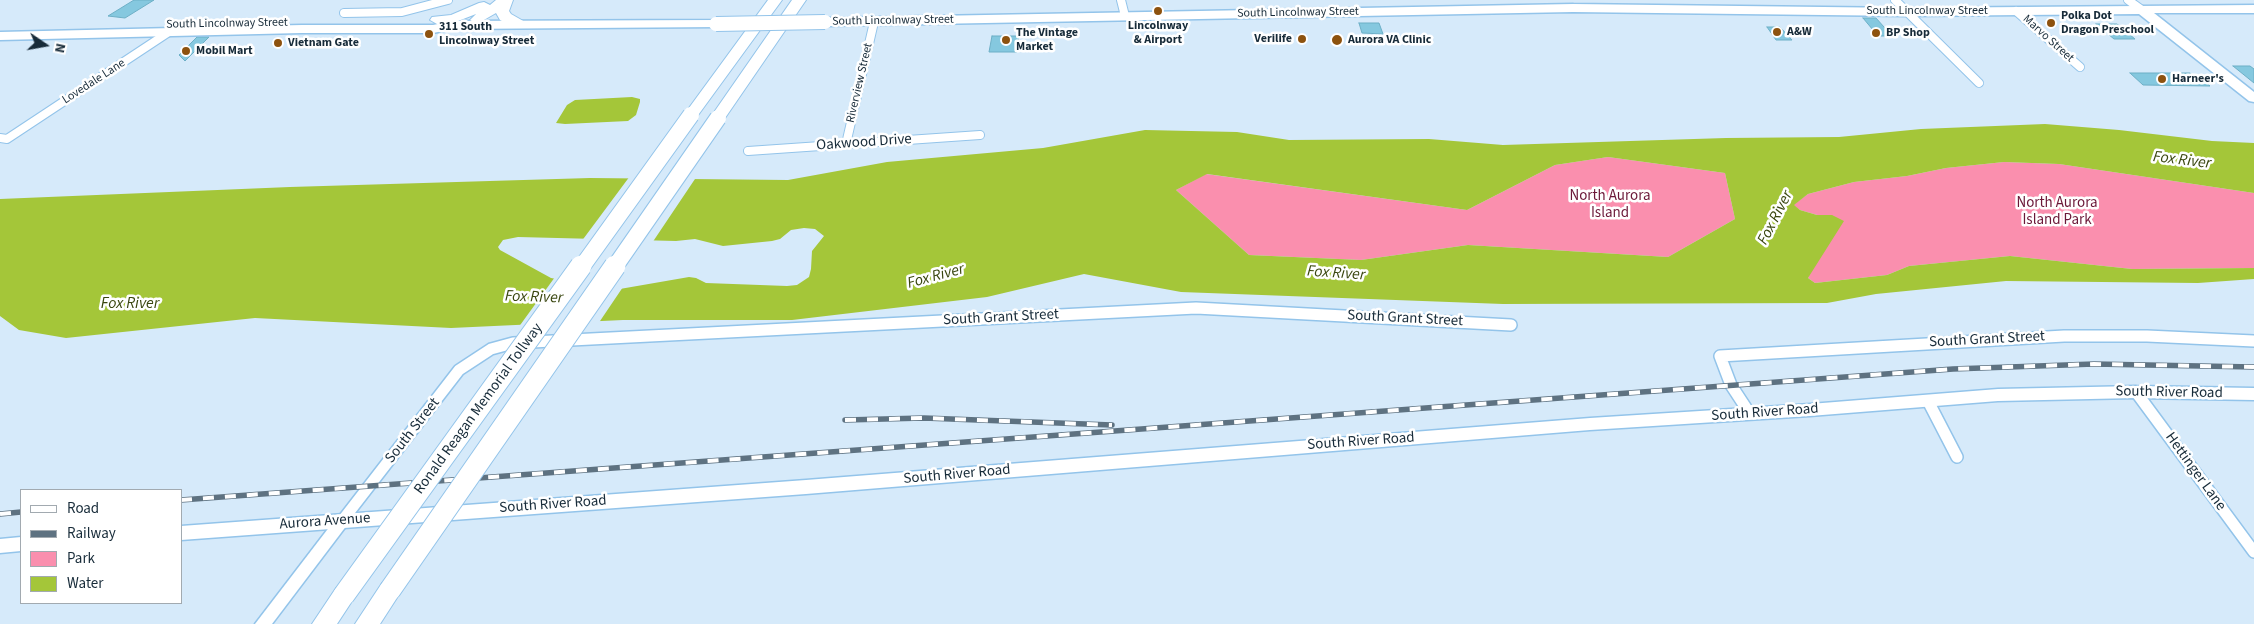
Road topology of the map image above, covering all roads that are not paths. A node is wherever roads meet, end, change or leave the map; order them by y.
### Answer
1 (448, 0) edge
2 (506, 0) edge
3 (775, 0) edge
4 (799, 0) edge
5 (1120, 0) edge
6 (1895, 0) edge
7 (2128, 0) edge
8 (488, 3) edge
9 (2142, 10) junction
10 (2254, 10) edge
11 (2016, 11) junction
12 (1907, 12) junction
13 (344, 13) dead end
14 (1125, 16) junction
15 (437, 20) junction
16 (874, 22) junction
17 (181, 24) junction
18 (462, 25) junction
19 (520, 25) junction
20 (0, 28) edge
21 (170, 32) junction
22 (0, 36) edge
23 (2080, 67) dead end
24 (1979, 83) dead end
25 (2253, 96) edge
26 (980, 135) dead end
27 (3, 138) edge
28 (846, 144) junction
29 (748, 151) dead end
30 (1511, 325) dead end
31 (2254, 341) edge
32 (491, 349) joint
33 (2136, 392) junction
34 (2254, 394) edge
35 (1928, 401) junction
36 (1750, 414) junction
37 (1957, 457) dead end
38 (469, 510) joint
39 (342, 521) junction
40 (182, 532) edge
41 (20, 544) edge
42 (0, 546) edge
43 (2254, 552) edge
44 (390, 590) joint
45 (263, 624) edge
46 (324, 624) edge
47 (367, 624) edge

1 - 13 street
2 - 18 highway
2 - 19 highway
3 - 46 highway, Ronald Reagan Memorial Tollway, bridge
4 - 44 highway, Ronald Reagan Memorial Tollway, bridge
5 - 14 street
6 - 12 street
7 - 9 street
8 - 15 highway
8 - 18 highway
9 - 10 main road, South Lincolnway Street
9 - 11 main road, South Lincolnway Street
9 - 25 main road
11 - 12 main road, South Lincolnway Street
11 - 23 street, Marvo Street
12 - 14 main road, South Lincolnway Street
12 - 24 street
14 - 16 main road, South Lincolnway Street
15 - 17 main road, South Lincolnway Street
15 - 18 main road, South Lincolnway Street
16 - 19 main road, South Lincolnway Street, bridge
16 - 28 street, Riverview Street
17 - 20 main road, South Lincolnway Street
17 - 21 street, Lovedale Lane
18 - 19 main road, South Lincolnway Street
18 - 21 main road, South Lincolnway Street
21 - 22 main road, South Lincolnway Street
21 - 27 street, Lovedale Lane
26 - 28 street, Oakwood Drive
28 - 29 street, Oakwood Drive
30 - 32 street, South Grant Street
31 - 36 street, South Grant Street
32 - 39 street, South Street
33 - 34 main road, South River Road
33 - 35 main road, South River Road
33 - 43 street, Hettinger Lane
35 - 36 main road, South River Road
35 - 37 street
36 - 38 main road, South River Road
38 - 39 main road, Aurora Avenue
39 - 40 main road, Aurora Avenue
39 - 45 street
41 - 42 main road
44 - 47 highway, Ronald Reagan Memorial Tollway

